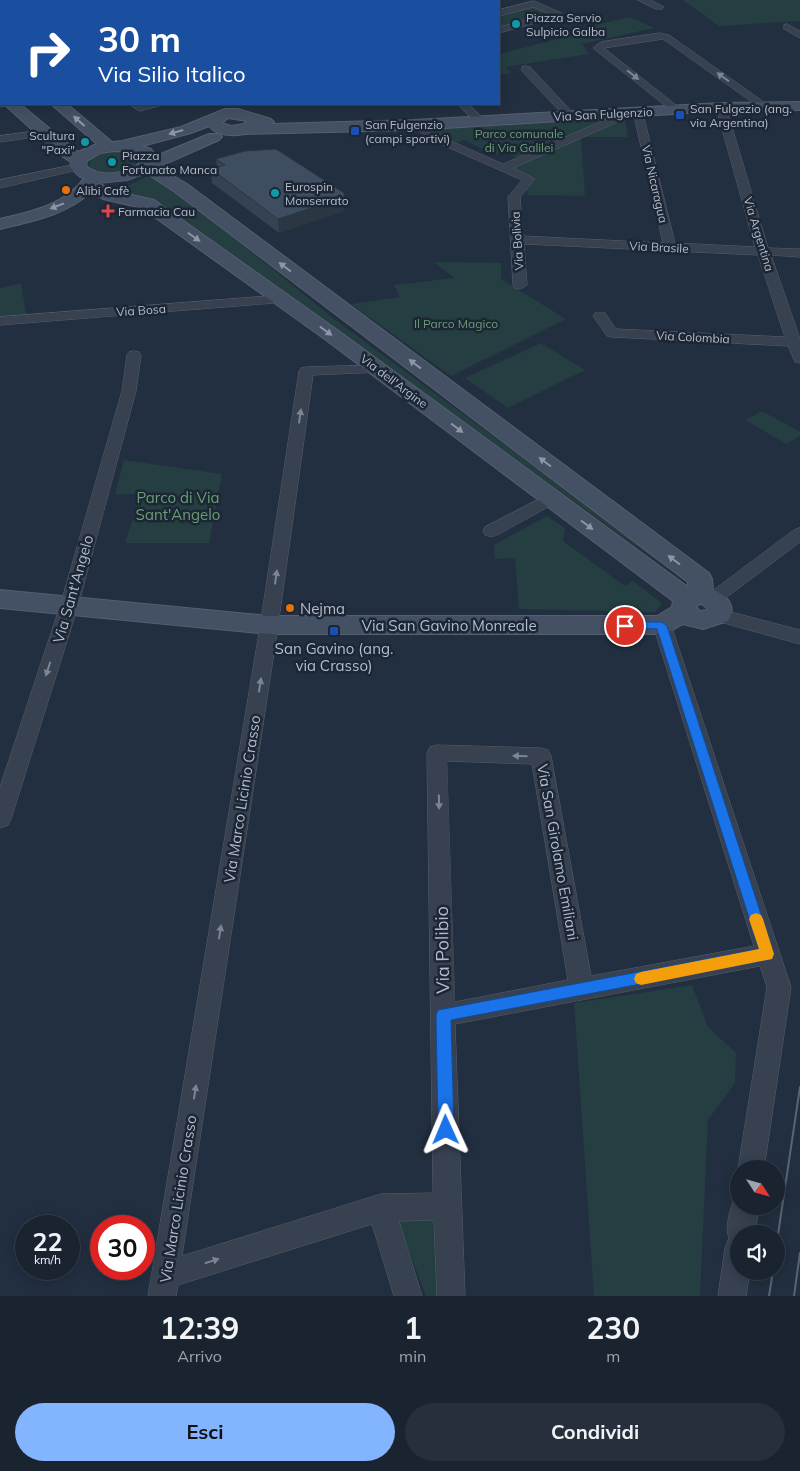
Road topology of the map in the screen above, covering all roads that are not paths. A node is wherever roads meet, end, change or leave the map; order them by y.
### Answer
1 (643, 0) edge
2 (659, 7) dead end
3 (500, 12) edge
4 (787, 27) dead end
5 (500, 30) edge
6 (800, 35) edge
7 (526, 69) dead end
8 (12, 105) edge
9 (59, 105) edge
10 (136, 105) edge
11 (151, 105) edge
12 (464, 105) edge
13 (763, 105) junction
14 (800, 106) edge
15 (721, 107) junction
16 (676, 109) junction
17 (619, 113) junction
18 (242, 114) edge
19 (570, 116) junction
20 (640, 120) dead end
21 (481, 122) junction
22 (297, 125) junction
23 (414, 125) junction
24 (316, 128) junction
25 (240, 130) junction
26 (44, 133) junction
27 (0, 139) edge
28 (115, 146) junction
29 (78, 164) junction
30 (147, 165) junction
31 (504, 168) junction
32 (91, 180) junction
33 (0, 184) edge
34 (0, 224) edge
35 (518, 240) junction
36 (670, 248) junction
37 (763, 252) junction
38 (800, 253) edge
39 (520, 285) dead end
40 (282, 299) junction
41 (600, 316) dead end
42 (0, 321) edge
43 (794, 342) junction
44 (134, 355) dead end
45 (800, 359) edge
46 (377, 369) junction
47 (551, 498) junction
48 (492, 531) dead end
49 (800, 534) edge
50 (0, 599) edge
51 (701, 604) junction
52 (69, 606) junction
53 (269, 625) junction
54 (662, 626) junction
55 (800, 637) edge
56 (438, 753) joint
57 (0, 820) edge
58 (767, 954) junction
59 (582, 990) junction
60 (444, 1015) junction
61 (752, 1160) edge
62 (447, 1206) junction
63 (382, 1208) junction
64 (734, 1280) edge
65 (164, 1286) edge
66 (408, 1296) edge
67 (451, 1296) edge
68 (732, 1296) edge

1 - 2 street
3 - 5 street
4 - 6 street
7 - 19 street
8 - 26 street
28 -> 9 street
10 - 11 street
12 - 21 street
13 - 14 street, Via San Fulgenzio
13 - 15 street, Via San Fulgenzio
13 -> 16 street
15 - 16 street, Via San Fulgenzio
15 - 37 street, Via Argentina
16 - 17 street, Via San Fulgenzio
17 - 19 street, Via San Fulgenzio
17 - 31 street
18 - 22 street, Via San Fulgenzio
18 - 22 street
18 - 25 street
18 - 25 street
18 -> 28 street, Via San Fulgenzio
19 - 21 street, Via San Fulgenzio
20 - 36 street, Via Nicaragua
21 - 23 street, Via San Fulgenzio
22 - 24 street, Via San Fulgenzio
23 - 24 street, Via San Fulgenzio
23 - 31 street
24 - 25 street, Via San Fulgenzio
25 - 30 street, Via San Fulgenzio
26 - 27 street
26 - 29 street
28 - 29 street
28 - 30 street
29 - 32 street
29 - 33 street
30 - 32 street
51 -> 30 street, Via dell'Argine
31 - 35 street, Via Bolivia
32 -> 34 street
32 -> 40 street, Via dell'Argine
35 - 36 street, Via Brasile
35 - 39 street, Via Bolivia
36 - 37 street, Via Brasile
37 - 38 street, Via Brasile
37 - 43 street, Via Argentina
40 - 42 street, Via Bosa
40 -> 46 street, Via dell'Argine
41 - 43 street, Via Colombia
43 - 45 street, Via Argentina
44 - 52 street, Via Sant'Angelo
46 -> 47 street, Via dell'Argine
53 -> 46 street, Via Marco Licinio Crasso
47 - 48 street
47 -> 51 street, Via dell'Argine
49 - 51 street
50 - 52 street, Via San Gavino Monreale
51 - 54 street
51 - 55 street
52 - 53 street, Via San Gavino Monreale
52 -> 57 street, Via Sant'Angelo
53 - 54 street, Via San Gavino Monreale
65 -> 53 street, Via Marco Licinio Crasso
54 - 58 street
59 -> 56 street, Via San Girolamo Emiliani
56 -> 60 street, Via Polibio
58 - 59 street
58 - 61 street
59 - 60 street
60 - 62 street, Via Polibio
62 - 63 street
62 - 67 street, Via Polibio
65 -> 63 street
63 - 66 street
64 - 68 street

